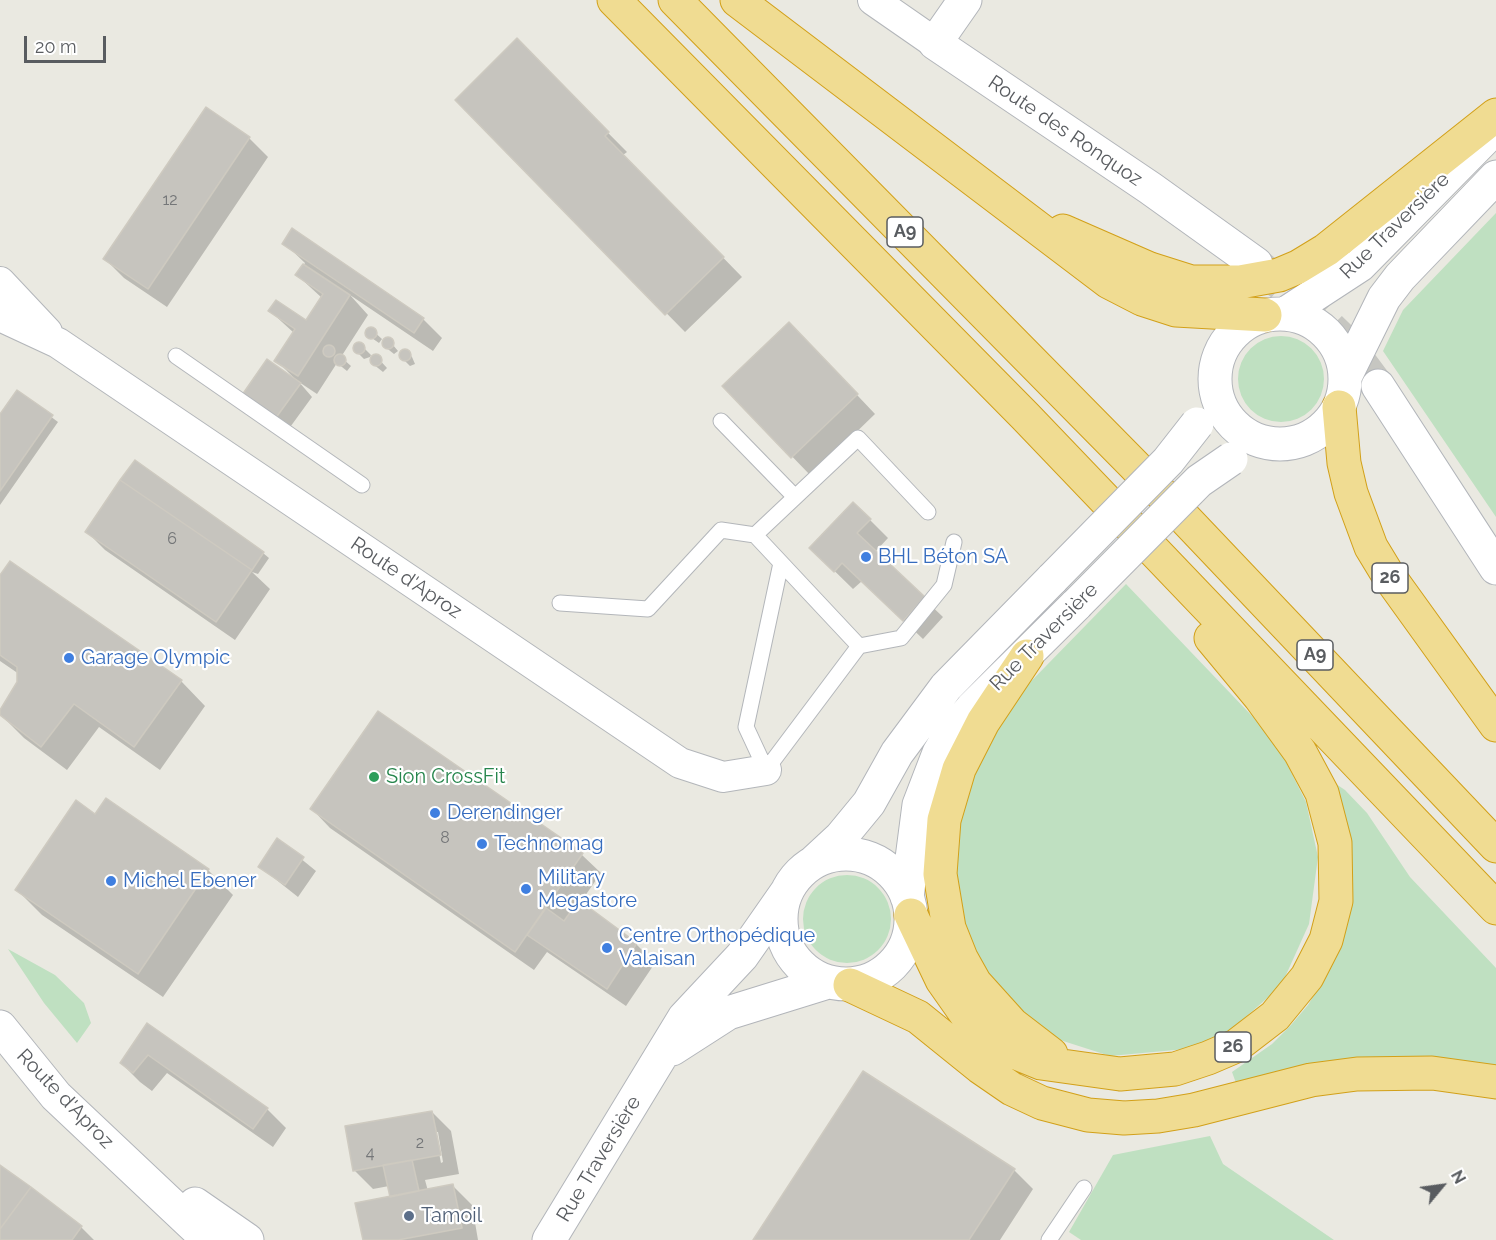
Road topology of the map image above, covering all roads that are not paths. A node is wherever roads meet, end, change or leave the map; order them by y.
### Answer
1 (614, 0) edge
2 (675, 0) edge
3 (737, 0) edge
4 (873, 0) edge
5 (965, 0) edge
6 (935, 43) junction
7 (1496, 115) edge
8 (1496, 127) edge
9 (1496, 177) edge
10 (1000, 199) junction
11 (1256, 264) tunnel mouth
12 (0, 282) edge
13 (1275, 315) junction
14 (0, 316) edge
15 (58, 343) junction
16 (176, 356) dead end
17 (1216, 382) junction
18 (1378, 386) tunnel mouth
19 (1342, 392) junction
20 (1024, 416) junction
21 (721, 421) dead end
22 (1275, 444) junction
23 (362, 485) dead end
24 (795, 497) junction
25 (928, 512) dead end
26 (755, 535) junction
27 (954, 542) dead end
28 (781, 562) junction
29 (1496, 568) edge
30 (560, 603) dead end
31 (860, 646) junction
32 (1027, 656) junction
33 (1496, 725) edge
34 (766, 770) junction
35 (1496, 846) edge
36 (814, 862) junction
37 (786, 893) junction
38 (909, 906) junction
39 (1496, 908) edge
40 (839, 983) junction
41 (0, 1027) edge
42 (1079, 1069) junction
43 (647, 1077) junction
44 (1496, 1082) edge
45 (133, 1169) junction
46 (1084, 1188) dead end
47 (199, 1236) edge
48 (248, 1240) edge
49 (549, 1240) edge
50 (1049, 1240) edge

1 - 20 highway, A9
2 - 35 highway, A9
3 - 10 highway
4 - 6 street, Route des Ronquoz
5 - 6 main road
6 - 11 main road, Route des Ronquoz
7 - 10 highway
8 - 13 main road, Rue Traversière
9 - 19 main road, Rue Traversière
10 - 13 highway
12 - 15 street, Route d'Aproz
13 - 17 main road, Rue Traversière
13 - 19 main road
14 - 15 street, Route d'Aproz
15 - 34 street, Route d'Aproz
16 - 23 lane
17 - 22 main road, Rue Traversière
17 - 36 main road, bridge
18 - 29 main road
19 - 22 main road, Rue Traversière
19 - 33 highway, 26
20 - 39 highway, A9
20 - 42 highway, 26
21 - 24 lane
22 - 32 main road, Rue Traversière, bridge
24 - 25 lane
24 - 26 lane
26 - 28 lane
26 - 30 lane
27 - 31 lane
28 - 31 lane
28 - 34 lane
31 - 34 lane
32 - 38 main road, Rue Traversière
32 - 42 highway
36 - 37 main road
36 - 38 main road
37 - 40 main road
37 - 43 main road, Rue Traversière
38 - 40 main road
38 - 42 highway, 26
40 - 43 main road, Rue Traversière
40 - 44 highway
41 - 45 main road, Route d'Aproz
43 - 49 main road, Rue Traversière
45 - 47 main road, Route d'Aproz
45 - 48 main road, Route d'Aproz
46 - 50 lane

